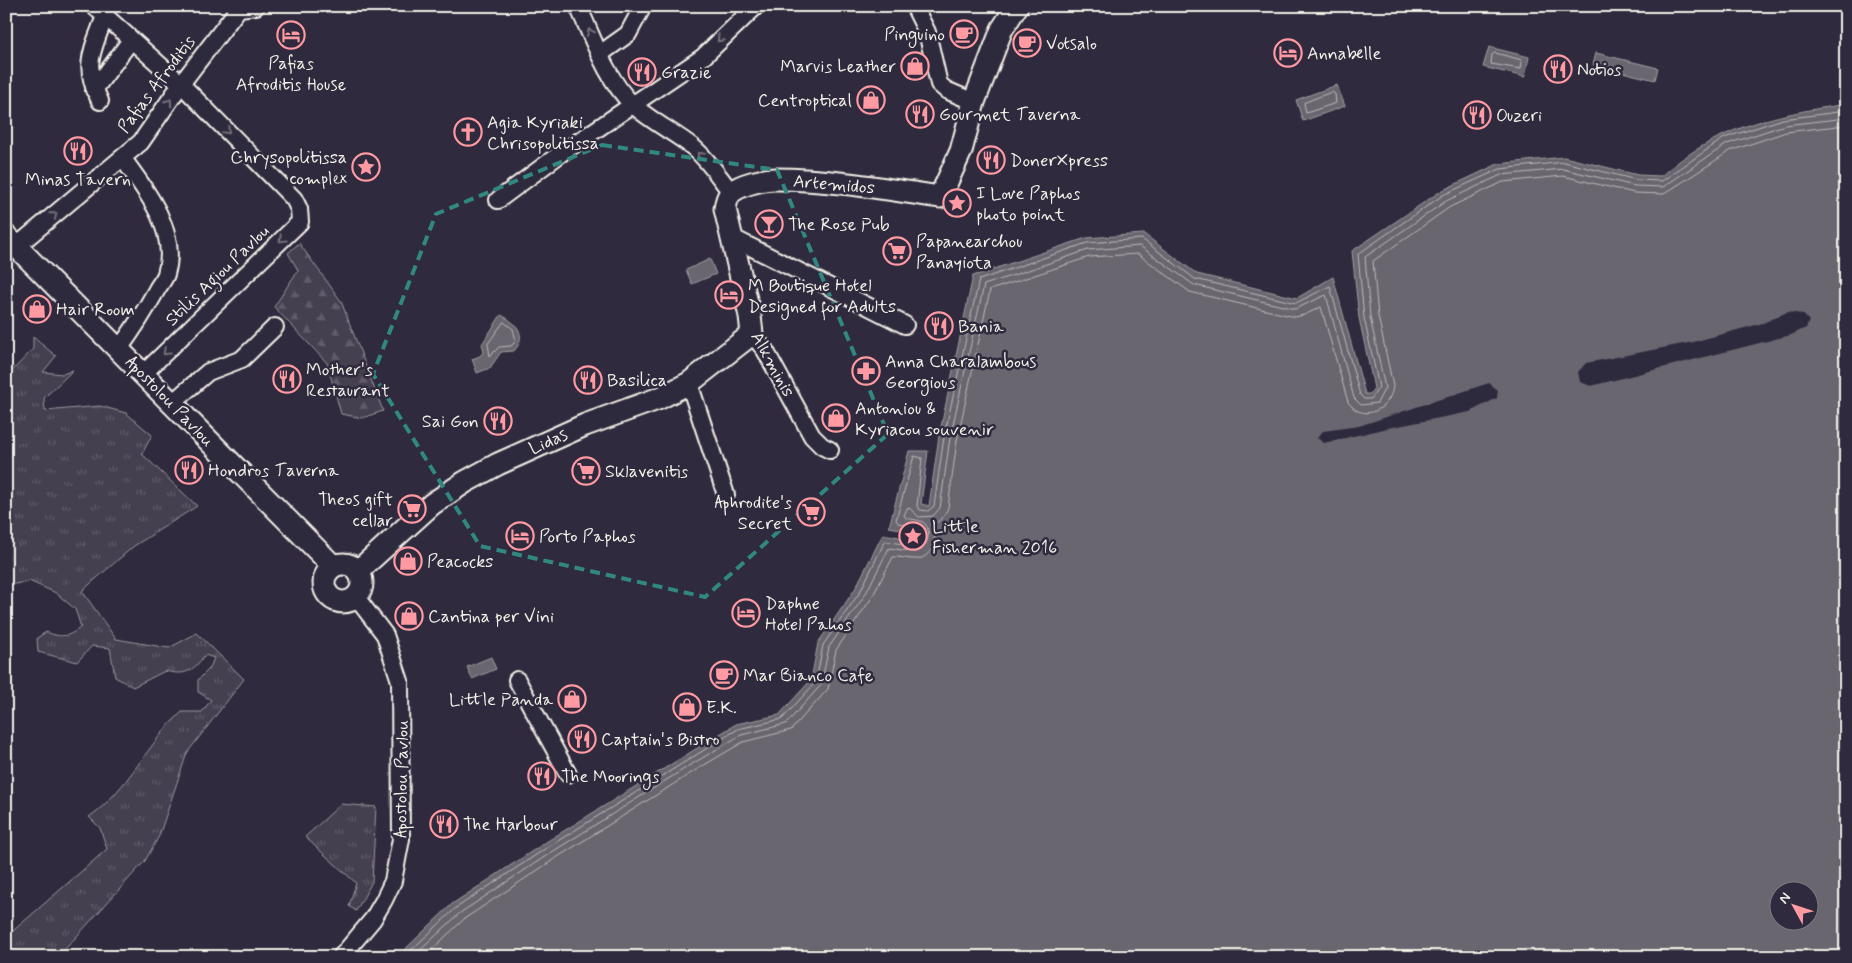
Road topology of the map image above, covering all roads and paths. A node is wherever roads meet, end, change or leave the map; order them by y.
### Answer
1 (578, 6) edge
2 (642, 6) edge
3 (756, 6) edge
4 (914, 6) edge
5 (1017, 6) edge
6 (245, 7) edge
7 (99, 11) edge
8 (131, 40) junction
9 (600, 54) junction
10 (181, 84) junction
11 (974, 102) junction
12 (632, 104) junction
13 (123, 159) junction
14 (731, 192) junction
15 (498, 200) dead end
16 (731, 237) junction
17 (11, 241) edge
18 (905, 325) dead end
19 (276, 326) dead end
20 (752, 334) junction
21 (120, 349) junction
22 (144, 374) junction
23 (689, 383) junction
24 (172, 402) junction
25 (830, 450) dead end
26 (726, 495) dead end
27 (333, 566) junction
28 (358, 571) junction
29 (356, 597) junction
30 (517, 680) dead end
31 (568, 774) dead end
32 (341, 957) edge

9 -> 1 street
2 - 9 street
3 -> 12 street
4 - 11 street
5 - 11 main road
6 - 10 street, Pafias Afroditis
7 - 8 street
7 - 8 street
8 - 10 street
9 - 12 street
13 -> 10 street, Pafias Afroditis
10 -> 22 street, Stilis Agiou Pavlou
11 - 14 main road, Artemidos
14 -> 12 street
12 - 15 street
17 -> 13 street, Pafias Afroditis
13 - 21 street
14 - 16 main road, Alkminis
16 - 18 street
16 - 20 main road, Alkminis
17 - 21 main road, Apostolou Pavlou
19 - 24 street
20 - 23 main road, Lidas
20 - 25 street, Alkminis
21 - 22 main road, Apostolou Pavlou
22 - 24 main road, Apostolou Pavlou
23 - 26 street
23 - 28 main road, Lidas
24 - 27 main road, Apostolou Pavlou
27 - 28 main road
27 - 29 main road
28 - 29 main road
29 - 32 street, Apostolou Pavlou
30 - 31 street

